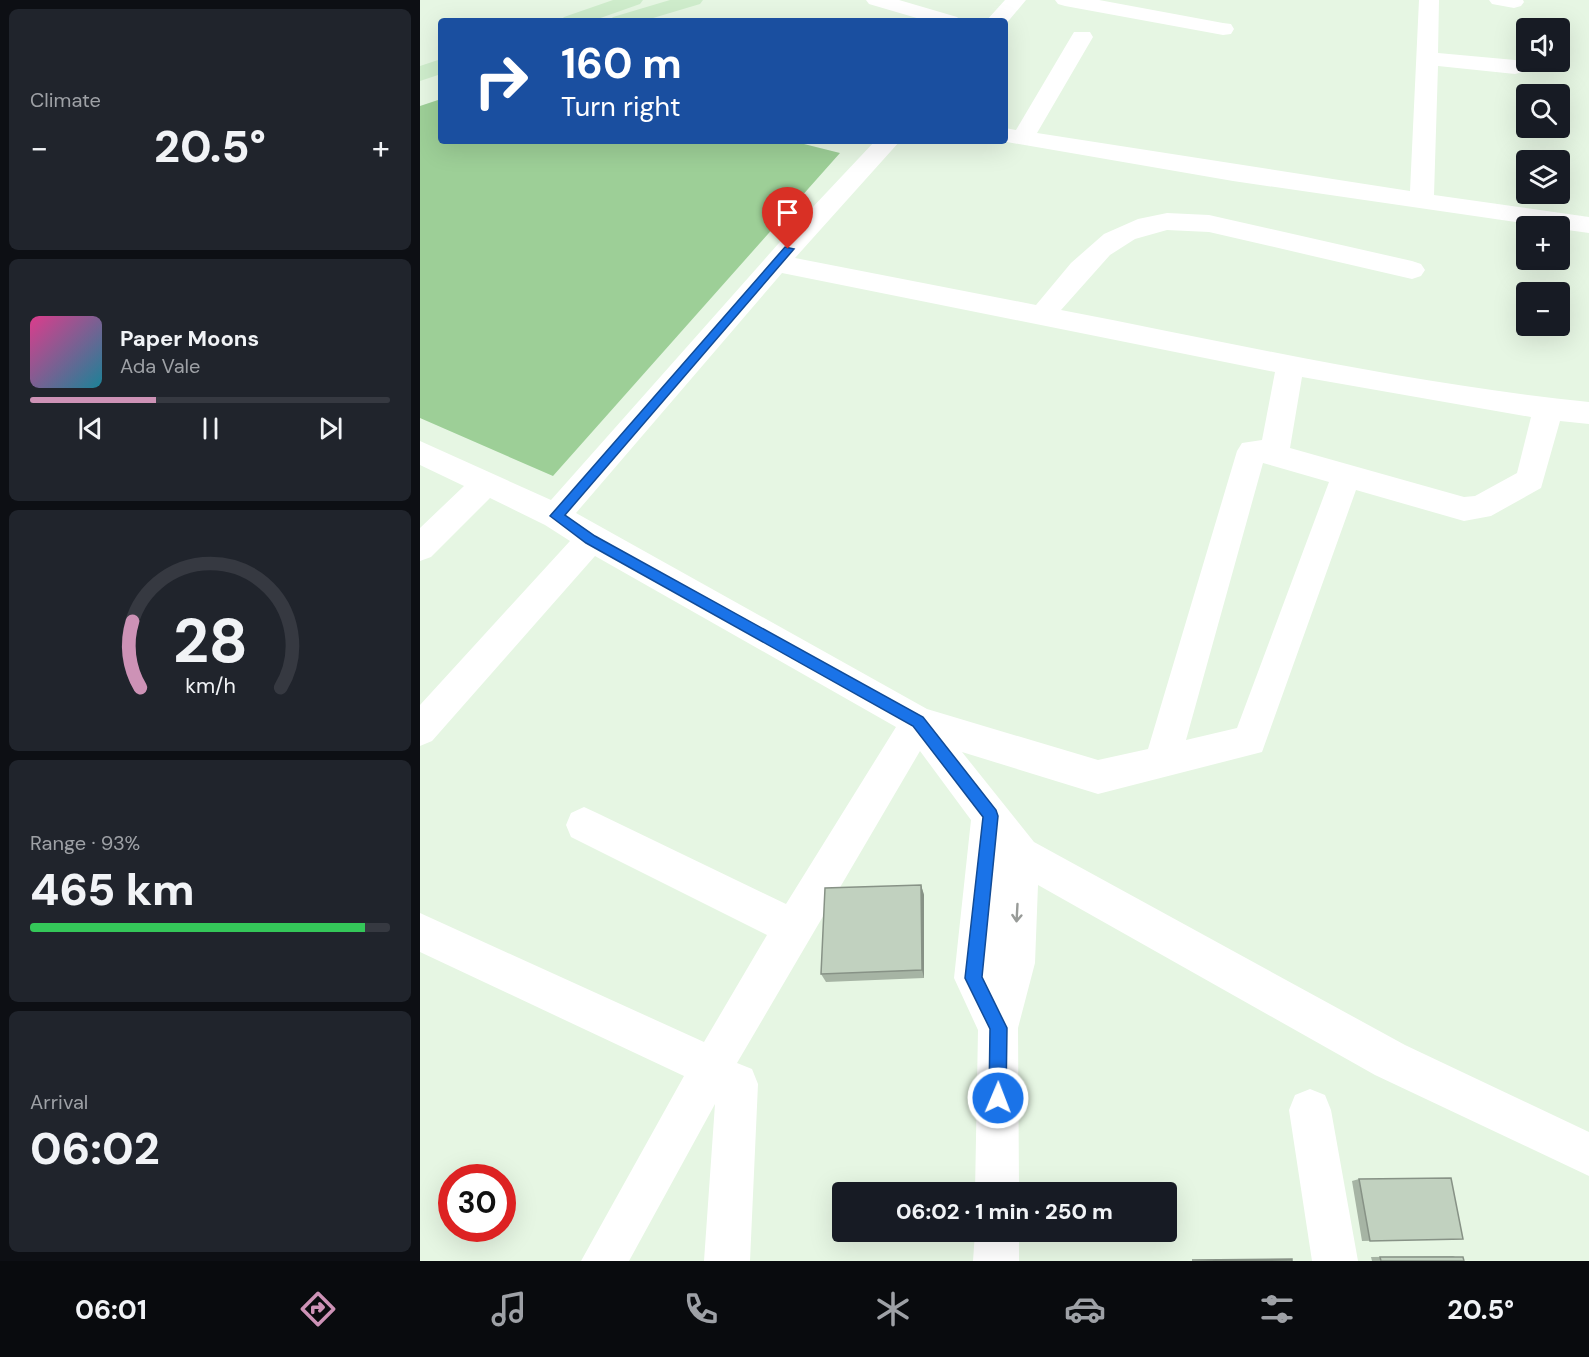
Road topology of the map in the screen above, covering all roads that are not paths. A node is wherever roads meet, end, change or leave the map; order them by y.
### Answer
1 (633, 0) edge
2 (693, 0) edge
3 (876, 0) edge
4 (1016, 0) edge
5 (1065, 0) edge
6 (1429, 0) edge
7 (580, 18) edge
8 (630, 18) edge
9 (939, 18) edge
10 (1000, 18) edge
11 (1223, 29) dead end
12 (1082, 37) dead end
13 (1427, 58) junction
14 (438, 67) edge
15 (1515, 67) dead end
16 (420, 74) edge
17 (438, 85) edge
18 (420, 91) edge
19 (1014, 137) edge
20 (885, 144) edge
21 (1422, 200) junction
22 (1589, 225) edge
23 (777, 263) junction
24 (1412, 270) dead end
25 (1042, 316) junction
26 (1290, 365) junction
27 (1548, 409) junction
28 (1589, 413) edge
29 (420, 452) edge
30 (1266, 452) junction
31 (1346, 475) junction
32 (486, 483) junction
33 (556, 516) junction
34 (591, 539) junction
35 (420, 548) edge
36 (918, 722) junction
37 (420, 730) edge
38 (1162, 762) junction
39 (990, 816) junction
40 (584, 825) dead end
41 (1021, 855) junction
42 (794, 928) junction
43 (420, 932) edge
44 (998, 1028) junction
45 (725, 1076) junction
46 (1310, 1110) dead end
47 (1589, 1154) edge
48 (997, 1182) edge
49 (997, 1242) edge
50 (604, 1261) edge
51 (727, 1261) edge
52 (996, 1261) edge
53 (1335, 1261) edge

1 - 7 main road
2 - 8 main road
3 - 9 street
4 - 10 street
5 - 11 street
6 - 13 street
12 - 19 street
13 - 15 street
13 - 21 street
14 - 16 main road
17 - 18 main road
19 - 21 street
20 - 23 street
21 - 22 street
23 - 25 street
23 - 33 street
24 - 25 street
25 - 26 street
26 - 27 street
26 - 30 street
27 - 28 street
27 - 31 street
29 - 32 street
30 - 31 street
30 - 38 street
31 - 38 street
32 - 33 street
32 - 35 street
33 - 34 street
34 - 36 street
34 - 37 street
36 - 38 street
36 - 39 street
36 - 42 street
39 - 41 street
39 - 44 street
40 - 42 street
41 -> 44 street
41 - 47 street
42 - 45 street
43 - 45 street
44 - 48 street
45 - 50 street
45 - 51 street
46 - 53 street
49 - 52 street

